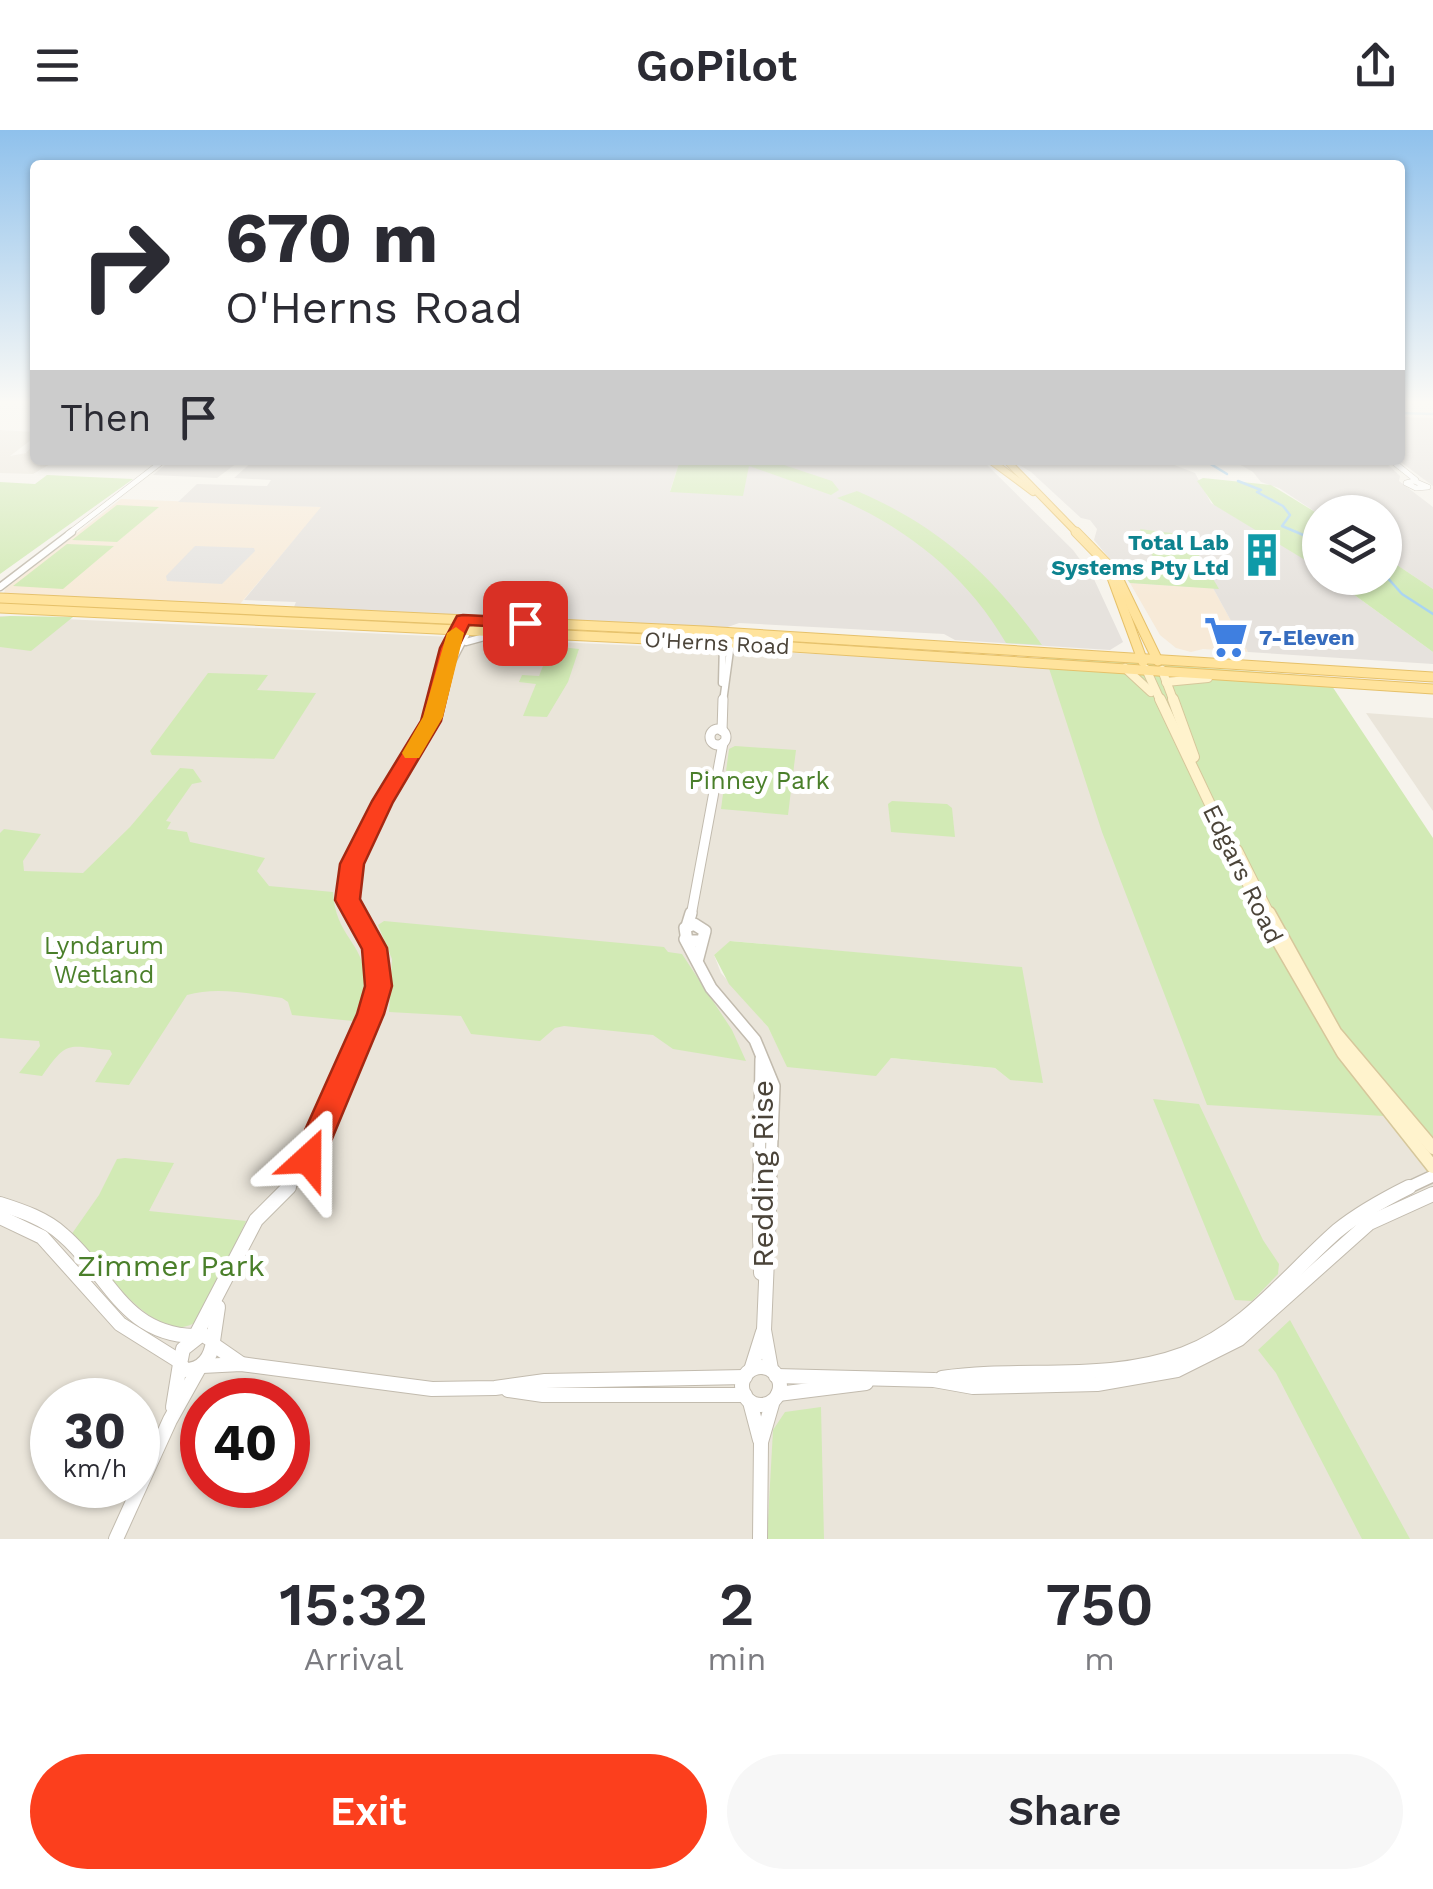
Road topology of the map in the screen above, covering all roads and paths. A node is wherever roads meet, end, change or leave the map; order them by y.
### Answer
1 (154, 468) edge
2 (1000, 468) edge
3 (1014, 468) edge
4 (1398, 468) edge
5 (1426, 489) dead end
6 (1056, 510) junction
7 (1100, 554) junction
8 (0, 584) edge
9 (0, 598) edge
10 (0, 610) edge
11 (462, 626) junction
12 (501, 632) junction
13 (1147, 638) junction
14 (464, 642) junction
15 (727, 643) junction
16 (1136, 644) junction
17 (1104, 654) junction
18 (1141, 657) junction
19 (1157, 658) junction
20 (1180, 660) junction
21 (1125, 668) junction
22 (1146, 669) junction
23 (446, 671) junction
24 (1164, 676) junction
25 (1433, 677) edge
26 (1433, 689) edge
27 (1164, 709) junction
28 (718, 731) junction
29 (718, 743) junction
30 (695, 903) junction
31 (687, 926) junction
32 (701, 926) junction
33 (685, 939) junction
34 (700, 941) junction
35 (698, 960) junction
36 (1433, 1148) edge
37 (1433, 1166) edge
38 (1433, 1176) edge
39 (1433, 1194) edge
40 (0, 1204) edge
41 (0, 1217) edge
42 (55, 1238) junction
43 (1298, 1277) junction
44 (220, 1299) junction
45 (764, 1330) junction
46 (195, 1336) junction
47 (213, 1343) junction
48 (179, 1362) junction
49 (242, 1364) junction
50 (200, 1367) junction
51 (748, 1372) junction
52 (774, 1372) junction
53 (874, 1381) junction
54 (605, 1387) junction
55 (748, 1398) junction
56 (775, 1399) junction
57 (170, 1420) junction
58 (761, 1442) junction
59 (116, 1539) edge
60 (760, 1539) edge

1 - 8 street
2 - 6 main road, Edgars Road
3 - 6 main road, Edgars Road
4 - 5 street
6 - 7 main road, Edgars Road
7 - 13 main road, Edgars Road
7 - 16 main road, Edgars Road
9 - 11 main road, O'Herns Road
10 - 11 main road, O'Herns Road
11 - 12 main road, O'Herns Road
11 - 14 street
11 - 17 main road, O'Herns Road
11 - 23 street
12 - 14 street
12 - 15 main road, O'Herns Road
13 - 19 main road, Edgars Road
13 - 20 main road
14 - 23 street
15 - 21 main road, O'Herns Road
15 - 28 street
16 - 17 main road
16 - 18 main road, Edgars Road
17 - 18 main road, O'Herns Road
18 - 19 main road, O'Herns Road
18 - 22 main road, Edgars Road
19 - 20 main road, O'Herns Road
19 - 24 main road, Edgars Road
20 - 25 main road, O'Herns Road
21 - 22 main road, O'Herns Road
21 - 27 main road
22 - 24 main road, O'Herns Road
22 - 27 main road, Edgars Road
23 - 44 street
24 - 26 main road, O'Herns Road
24 - 36 main road, Edgars Road
27 - 37 main road, Edgars Road
28 - 29 street
28 - 29 street
29 - 30 street
30 - 31 street
30 - 32 street
31 - 32 street
31 - 33 street
32 - 34 street
33 - 34 street
33 - 35 street, Redding Rise
34 - 35 street
35 - 45 street, Redding Rise
38 - 43 street
39 - 43 street
40 - 42 street
41 - 42 street
42 - 46 street
42 - 48 street
43 - 53 street
44 - 46 street
44 - 47 street
45 - 51 street, Redding Rise
45 - 52 street, Redding Rise
46 - 47 street
46 - 48 street
47 - 49 street
47 - 50 street
48 - 50 street
48 - 57 street
49 - 50 street
49 - 54 street
50 - 57 street
51 - 52 street
51 - 54 street
51 - 55 street
52 - 53 street
52 - 56 street
53 - 56 street
54 - 55 street
55 - 56 street
55 - 58 street
56 - 58 street
57 - 59 street
58 - 60 street

